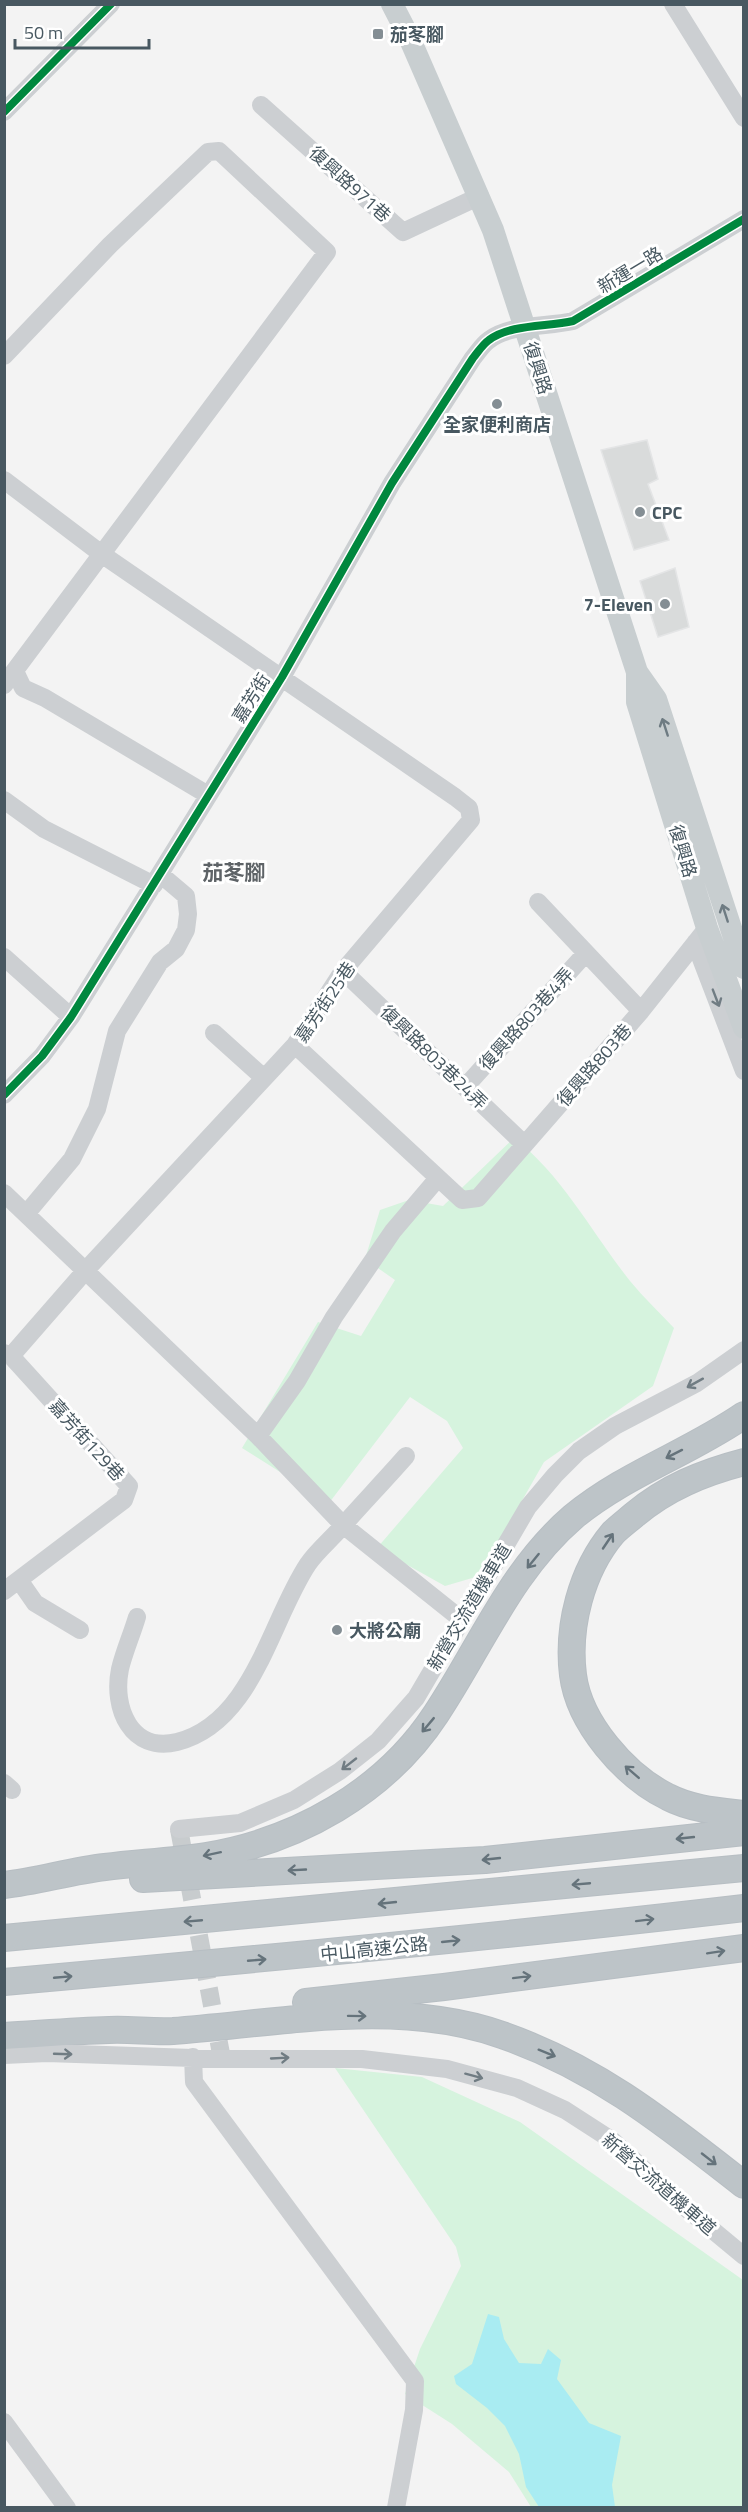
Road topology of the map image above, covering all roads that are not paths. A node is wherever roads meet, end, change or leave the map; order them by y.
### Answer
1 (111, 4) edge
2 (392, 4) edge
3 (673, 4) edge
4 (261, 105) dead end
5 (4, 112) edge
6 (744, 118) edge
7 (480, 196) junction
8 (744, 219) edge
9 (525, 327) junction
10 (4, 356) edge
11 (4, 480) edge
12 (103, 555) junction
13 (637, 672) junction
14 (282, 677) junction
15 (10, 678) edge
16 (208, 795) junction
17 (4, 800) edge
18 (157, 879) junction
19 (538, 902) dead end
20 (701, 935) junction
21 (586, 953) junction
22 (4, 957) edge
23 (744, 968) edge
24 (343, 971) junction
25 (641, 1011) junction
26 (71, 1017) junction
27 (744, 1028) edge
28 (214, 1033) dead end
29 (295, 1045) junction
30 (744, 1071) edge
31 (264, 1078) junction
32 (466, 1086) junction
33 (4, 1095) edge
34 (524, 1144) junction
35 (438, 1178) junction
36 (4, 1193) edge
37 (26, 1214) junction
38 (86, 1270) junction
39 (744, 1350) edge
40 (8, 1354) edge
41 (744, 1415) edge
42 (258, 1436) junction
43 (406, 1456) dead end
44 (744, 1462) edge
45 (343, 1525) junction
46 (12, 1586) edge
47 (138, 1617) dead end
48 (462, 1620) junction
49 (80, 1630) dead end
50 (744, 1814) edge
51 (179, 1829) dead end
52 (744, 1832) edge
53 (744, 1868) edge
54 (41, 1880) junction
55 (4, 1885) edge
56 (744, 1908) edge
57 (4, 1938) edge
58 (744, 1948) edge
59 (4, 1982) edge
60 (110, 2030) junction
61 (4, 2036) edge
62 (4, 2055) edge
63 (192, 2057) junction
64 (744, 2186) edge
65 (744, 2256) edge
66 (4, 2422) edge
67 (68, 2508) edge
68 (396, 2508) edge

1 - 5 street
2 - 7 main road, 復興路
3 - 6 street
4 - 7 street, 復興路971巷
7 - 9 main road, 復興路
8 - 9 street, 新運一路
9 - 13 main road, 復興路
9 - 14 street, 嘉芳街
10 - 12 street
11 - 12 street, 嘉芳街25巷
12 - 14 street, 嘉芳街25巷
12 - 15 street
13 - 20 main road, 復興路
23 -> 13 main road, 復興路
14 - 16 street, 嘉芳街
14 - 24 street, 嘉芳街25巷
15 - 16 street
16 - 18 street, 嘉芳街
17 - 18 street
18 - 26 street, 嘉芳街
18 - 37 street
19 - 21 street, 復興路803巷4弄
20 - 25 street, 復興路803巷
20 - 27 main road, 復興路
20 -> 30 street
21 - 25 street, 復興路803巷4弄
21 - 32 street, 復興路803巷4弄
22 - 26 street
24 - 29 street, 嘉芳街25巷
24 - 32 street, 復興路803巷24弄
25 - 34 street, 復興路803巷
26 - 33 street, 嘉芳街
28 - 31 street
29 - 31 street, 嘉芳街25巷
29 - 35 street
31 - 38 street, 嘉芳街25巷
32 - 34 street, 復興路803巷24弄
34 - 35 street, 復興路803巷
35 - 42 street
36 - 37 street
37 - 38 street
38 - 40 street, 嘉芳街25巷
38 - 42 street
39 -> 48 street, 新營交流道機車道
40 - 46 street, 嘉芳街129巷
41 -> 54 highway
42 - 45 street
43 - 45 street
50 -> 44 highway
45 - 47 street
45 - 48 street
46 - 49 street
48 -> 51 street, 新營交流道機車道
52 -> 54 highway
53 -> 57 highway
54 - 55 highway
59 -> 56 highway, 中山高速公路
60 -> 58 highway
60 - 61 highway
60 -> 64 highway
62 -> 63 street, 新營交流道機車道
63 -> 65 street, 新營交流道機車道
63 - 68 street
66 - 67 street

